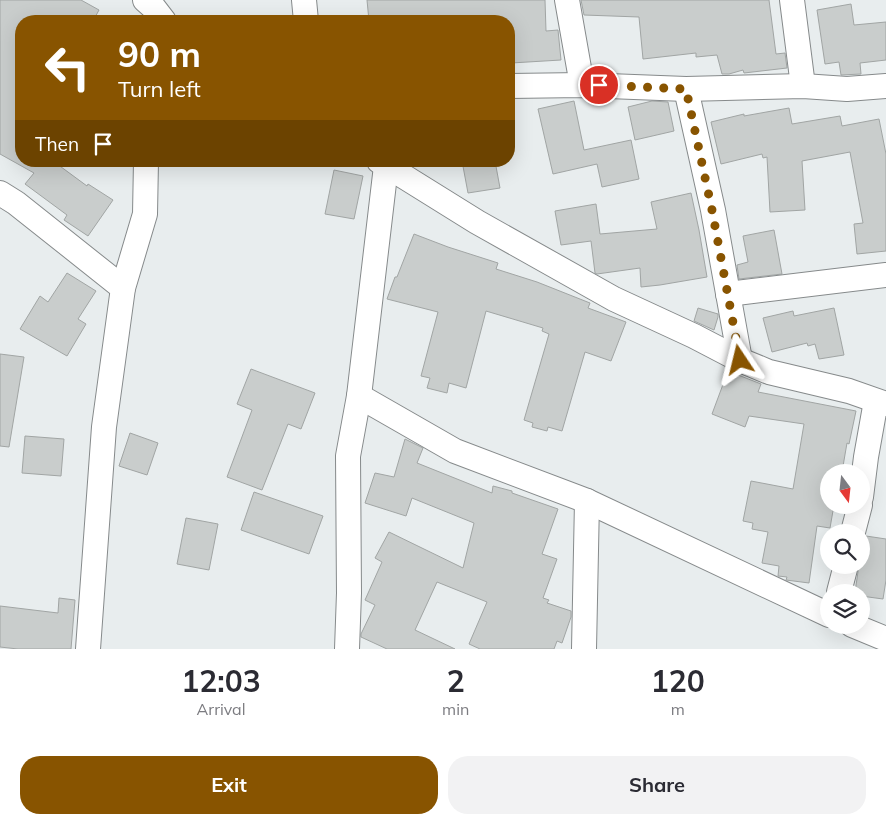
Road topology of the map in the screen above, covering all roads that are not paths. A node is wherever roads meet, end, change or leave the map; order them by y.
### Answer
1 (145, 0) edge
2 (304, 0) edge
3 (567, 0) edge
4 (792, 0) edge
5 (159, 15) edge
6 (305, 15) edge
7 (582, 85) junction
8 (515, 86) edge
9 (802, 86) junction
10 (886, 86) edge
11 (686, 89) junction
12 (146, 167) edge
13 (382, 167) edge
14 (387, 167) edge
15 (0, 193) edge
16 (886, 276) edge
17 (123, 288) junction
18 (728, 294) junction
19 (740, 360) junction
20 (359, 396) junction
21 (881, 402) edge
22 (865, 464) edge
23 (587, 501) junction
24 (820, 611) edge
25 (870, 632) edge
26 (886, 639) edge
27 (88, 649) edge
28 (346, 649) edge
29 (584, 649) edge

1 - 5 street
2 - 6 street
3 - 7 street
4 - 9 street
7 - 8 street
7 - 11 street
9 - 10 street
9 - 11 street
11 - 18 street
12 - 17 street
13 - 20 street
14 - 19 street
15 - 17 street
16 - 18 street
17 - 27 street
18 - 19 street
19 - 21 street
20 - 23 street
20 - 28 street
21 - 22 street
23 - 24 street
23 - 29 street
25 - 26 street

